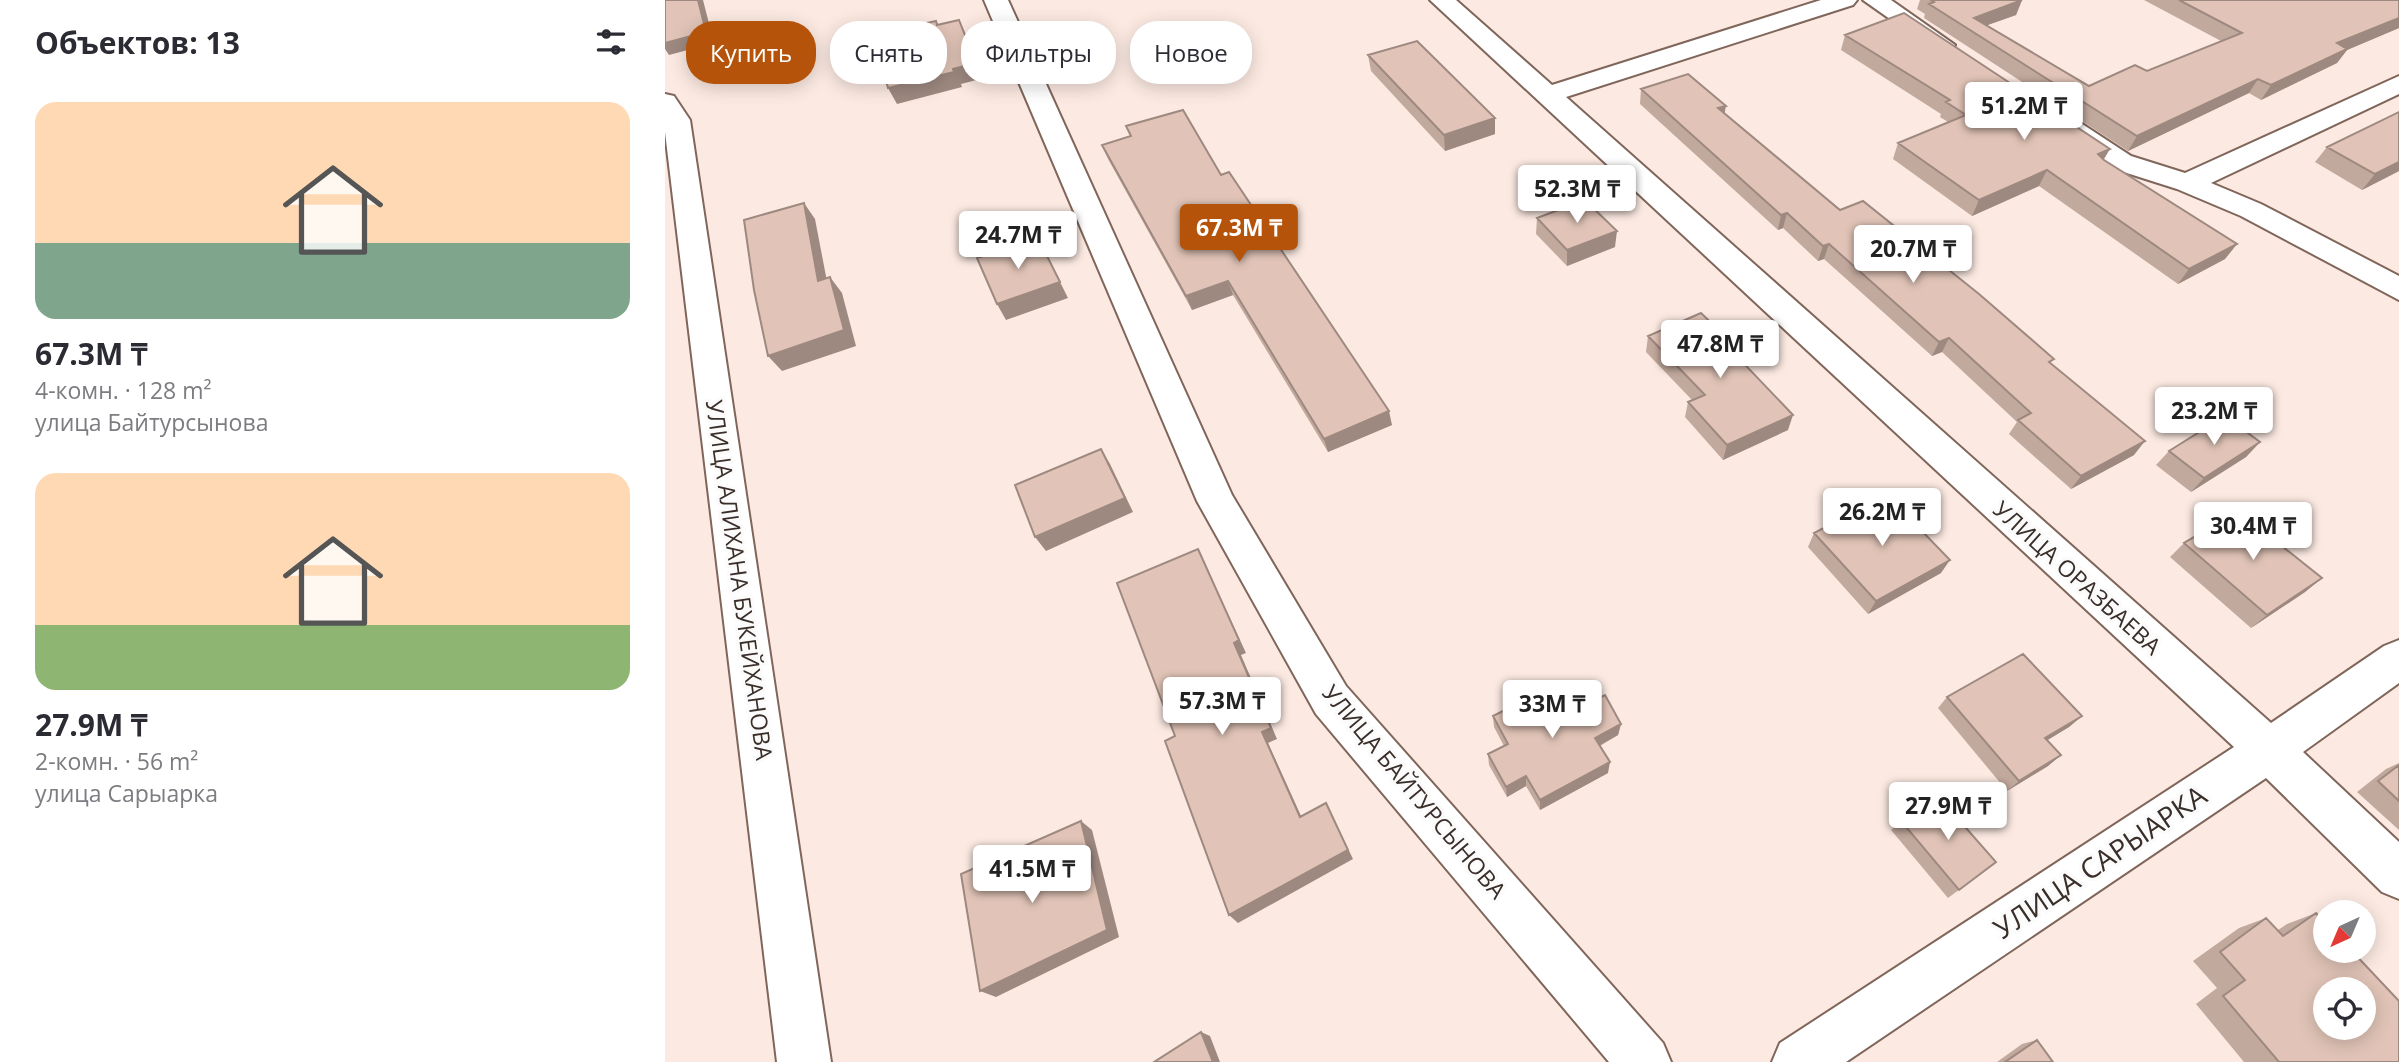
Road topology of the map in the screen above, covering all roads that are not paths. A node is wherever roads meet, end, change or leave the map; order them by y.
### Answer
1 (996, 0) edge
2 (1442, 0) edge
3 (1845, 0) edge
4 (1875, 0) edge
5 (1964, 59) edge
6 (2399, 84) edge
7 (1546, 95) junction
8 (665, 102) edge
9 (2043, 111) edge
10 (2187, 183) junction
11 (2399, 289) edge
12 (2399, 659) edge
13 (2269, 750) junction
14 (2399, 875) edge
15 (804, 1062) edge
16 (1644, 1062) edge
17 (1799, 1062) edge

1 - 16 street, УЛИЦА БАЙТУРСЫНОВА
2 - 7 street, УЛИЦА ОРАЗБАЕВА
3 - 7 street
4 - 5 street
6 - 10 street
7 - 13 street, УЛИЦА ОРАЗБАЕВА
8 - 15 street, УЛИЦА АЛИХАНА БУКЕЙХАНОВА
9 - 10 street
10 - 11 street
12 - 13 street, УЛИЦА САРЫАРКА
13 - 14 street, УЛИЦА ОРАЗБАЕВА
13 - 17 street, УЛИЦА САРЫАРКА

